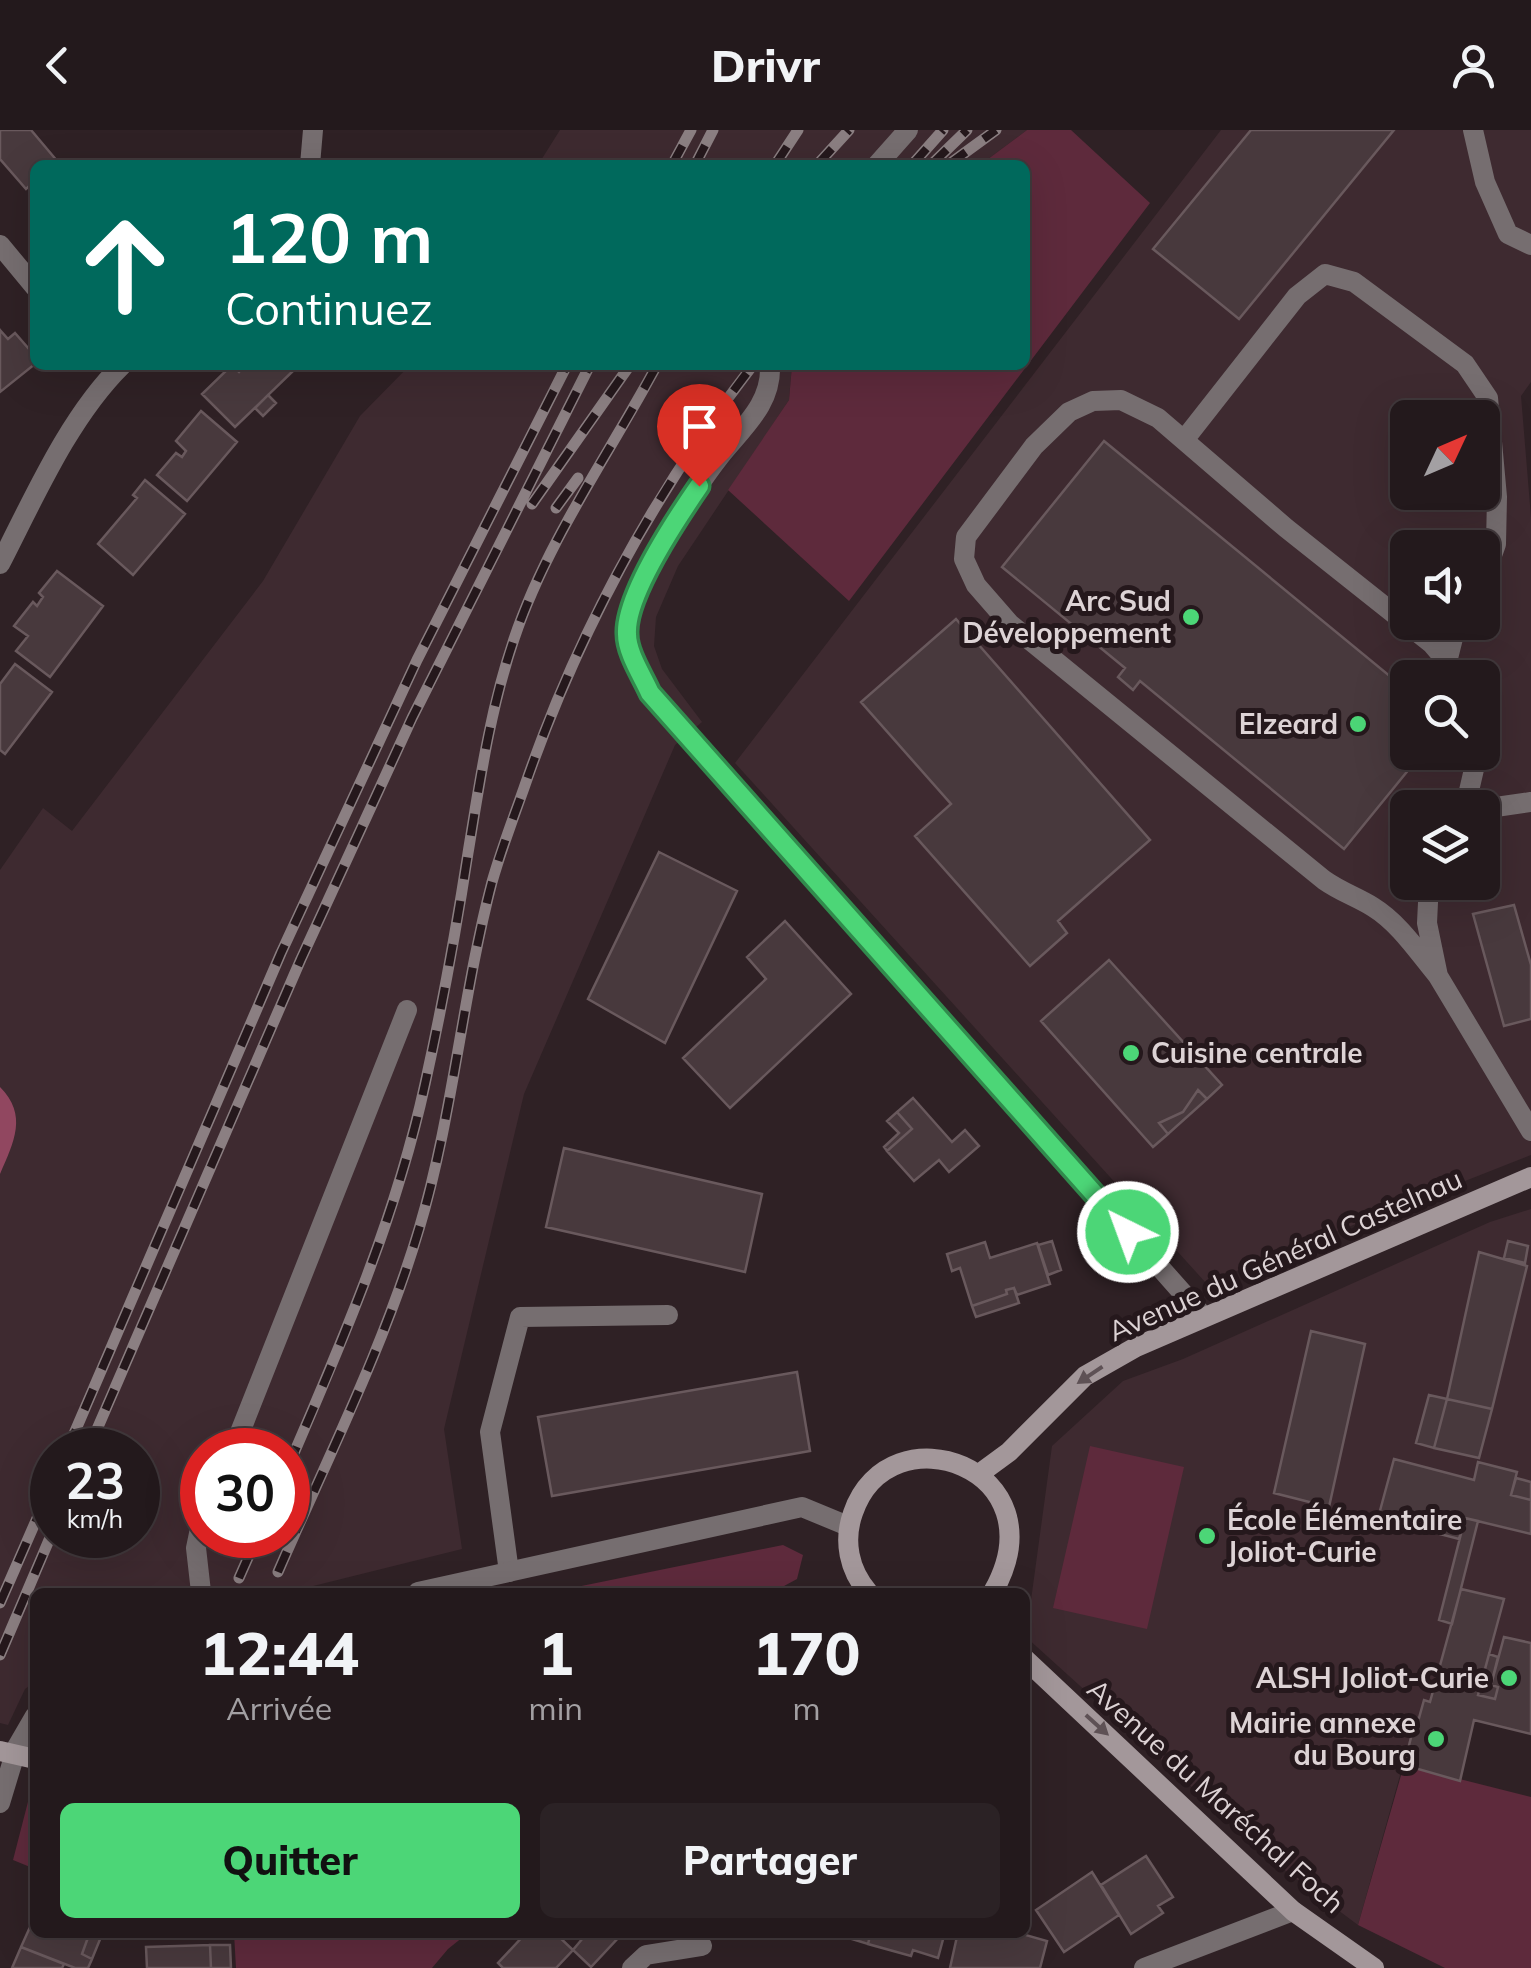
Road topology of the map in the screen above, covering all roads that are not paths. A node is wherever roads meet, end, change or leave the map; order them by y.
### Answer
1 (313, 130) edge
2 (908, 130) edge
3 (1473, 130) edge
4 (310, 160) edge
5 (881, 160) edge
6 (0, 245) edge
7 (1531, 245) edge
8 (30, 281) edge
9 (110, 370) edge
10 (770, 370) edge
11 (1184, 440) junction
12 (1496, 530) edge
13 (0, 564) edge
14 (1446, 660) edge
15 (1531, 802) edge
16 (1500, 806) edge
17 (1428, 900) edge
18 (1438, 976) junction
19 (407, 1010) dead end
20 (1531, 1132) edge
21 (1531, 1178) edge
22 (668, 1315) dead end
23 (1203, 1316) junction
24 (243, 1428) edge
25 (978, 1474) junction
26 (848, 1526) junction
27 (197, 1558) edge
28 (508, 1572) junction
29 (863, 1587) edge
30 (201, 1588) edge
31 (436, 1588) edge
32 (995, 1588) edge
33 (1030, 1664) edge
34 (30, 1725) edge
35 (0, 1751) edge
36 (30, 1757) edge
37 (0, 1803) edge
38 (1293, 1911) junction
39 (702, 1946) dead end
40 (632, 1968) edge
41 (1144, 1968) edge
42 (1374, 1968) edge

1 - 4 street
2 - 5 street
3 - 7 street
6 - 8 street
9 - 13 street
10 - 23 street
11 - 12 street
11 - 14 street
11 - 18 street
15 - 16 street
17 - 18 street
18 - 20 street
19 - 24 street
21 - 23 main road, Avenue du Général Castelnau
22 - 28 street
23 -> 25 main road, Avenue du Général Castelnau
25 - 26 main road
25 - 32 main road
26 - 28 street
26 - 29 main road
27 - 30 street
28 - 31 street
33 -> 38 main road, Avenue du Maréchal Foch
34 - 37 street
35 - 36 main road, bridge
38 - 41 street
38 - 42 main road, Avenue du Maréchal Foch
39 - 40 street

